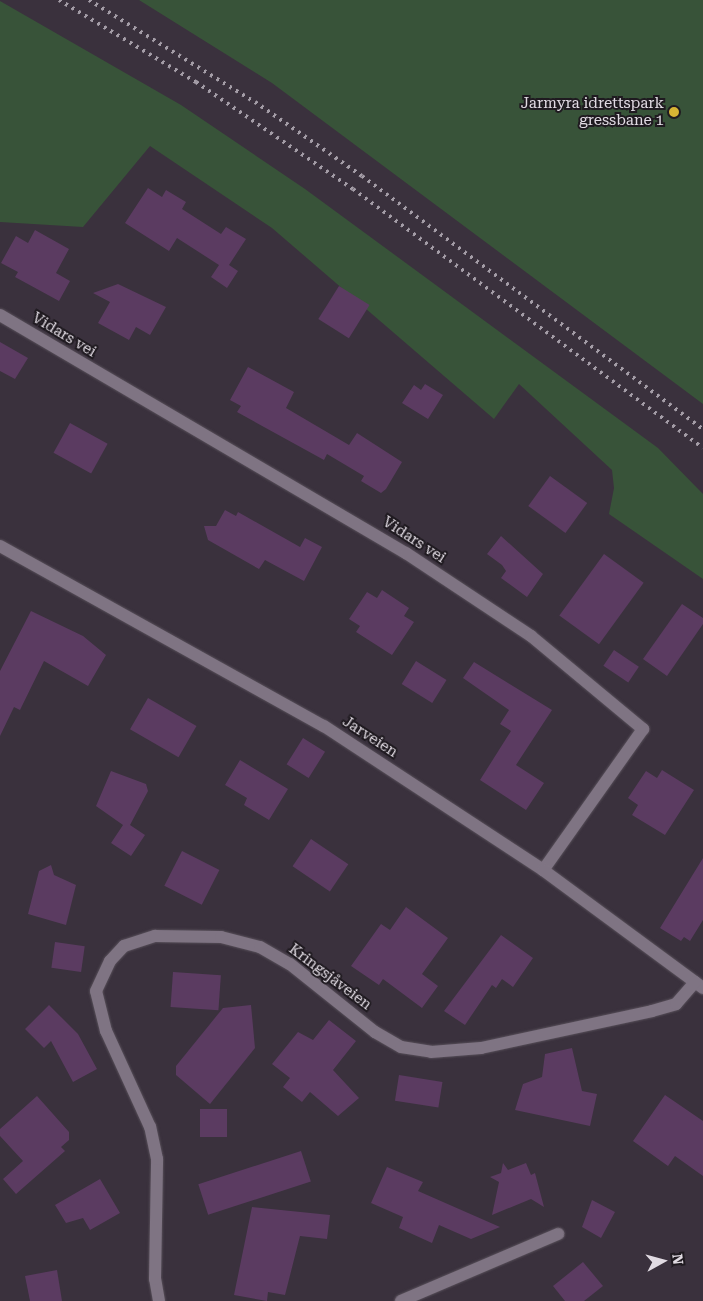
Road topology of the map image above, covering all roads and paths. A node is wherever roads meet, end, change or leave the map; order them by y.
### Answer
1 (0, 315) edge
2 (0, 546) edge
3 (543, 870) junction
4 (699, 985) edge
5 (558, 1234) dead end
6 (159, 1301) edge
7 (401, 1301) edge

1 - 3 street, Vidars vei
2 - 3 street, Jarveien
3 - 4 street, Jarveien
4 - 6 street, Kringsjåveien
5 - 7 street

